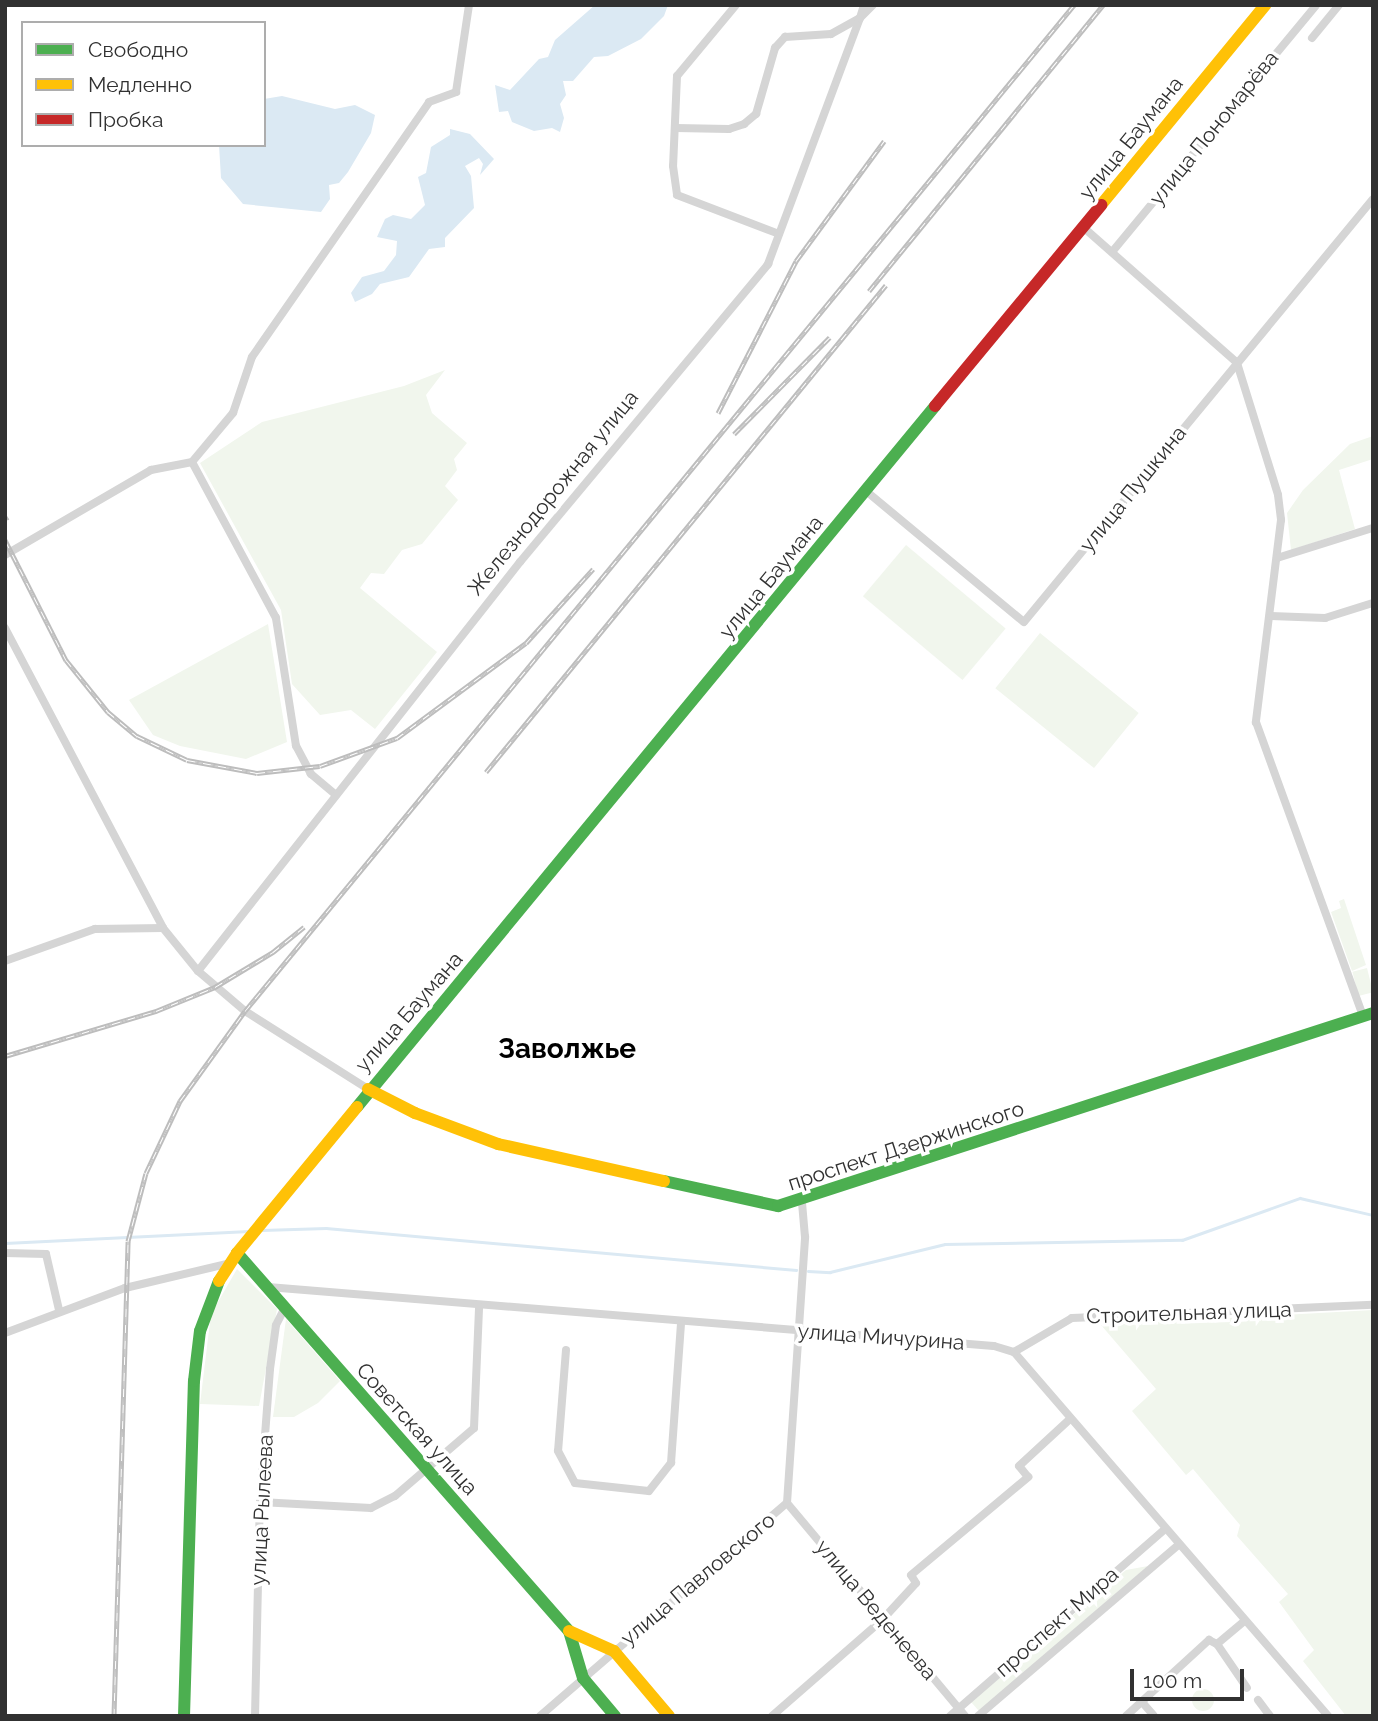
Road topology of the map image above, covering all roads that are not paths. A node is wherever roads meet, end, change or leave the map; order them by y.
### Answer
1 (469, 5) edge
2 (736, 5) edge
3 (864, 5) edge
4 (873, 5) edge
5 (1265, 5) edge
6 (1316, 5) edge
7 (1339, 5) edge
8 (860, 18) junction
9 (1312, 38) dead end
10 (676, 128) junction
11 (1373, 199) edge
12 (1083, 227) junction
13 (779, 234) junction
14 (1112, 252) junction
15 (1237, 363) junction
16 (192, 462) junction
17 (866, 491) junction
18 (1373, 528) edge
19 (5, 555) edge
20 (1277, 558) junction
21 (1373, 603) edge
22 (1271, 617) junction
23 (5, 628) edge
24 (336, 795) junction
25 (163, 928) junction
26 (5, 961) edge
27 (198, 971) junction
28 (1368, 1015) edge
29 (368, 1089) junction
30 (802, 1201) junction
31 (5, 1254) edge
32 (234, 1258) junction
33 (268, 1287) junction
34 (1373, 1305) edge
35 (285, 1307) junction
36 (479, 1307) junction
37 (59, 1310) junction
38 (681, 1323) junction
39 (796, 1331) junction
40 (5, 1332) edge
41 (566, 1350) dead end
42 (1014, 1352) junction
43 (1070, 1419) junction
44 (427, 1469) junction
45 (260, 1502) junction
46 (787, 1503) junction
47 (1165, 1529) junction
48 (1178, 1545) junction
49 (882, 1619) junction
50 (1244, 1621) junction
51 (569, 1631) junction
52 (1217, 1644) junction
53 (614, 1651) junction
54 (583, 1678) junction
55 (1247, 1688) dead end
56 (1258, 1700) dead end
57 (1142, 1702) junction
58 (959, 1708) junction
59 (184, 1716) edge
60 (255, 1716) edge
61 (540, 1716) edge
62 (615, 1716) edge
63 (669, 1716) edge
64 (772, 1716) edge
65 (950, 1716) edge
66 (965, 1716) edge
67 (978, 1716) edge
68 (1126, 1716) edge
69 (1154, 1716) edge
70 (1270, 1716) edge
71 (1328, 1716) edge

1 - 16 street
2 - 10 street
3 - 8 street
4 - 8 street, Железнодорожная улица
5 - 12 main road, улица Баумана
6 - 14 street, улица Пономарёва
7 - 9 street
8 - 10 street
8 - 13 street, Железнодорожная улица
10 - 13 street
11 - 15 street, улица Пушкина
12 - 14 street
12 - 17 main road, улица Баумана
13 - 24 street, Железнодорожная улица
14 - 15 street
15 - 17 street, улица Пушкина
15 - 20 street
16 - 19 street
16 - 24 street
17 - 29 main road, улица Баумана
18 - 20 street
20 - 22 street
21 - 22 street
22 - 28 street
23 - 25 street
24 - 27 street, Железнодорожная улица
25 - 26 street
25 - 27 street
27 - 29 street
28 - 30 main road, проспект Дзержинского
29 - 30 main road, проспект Дзержинского
29 - 32 main road, улица Баумана
30 - 39 street, улица Павловского
31 - 37 street
32 - 33 main road, Советская улица
32 - 37 street
32 - 59 main road, улица Баумана
33 - 35 main road, Советская улица
33 - 36 street, улица Мичурина
34 - 42 street, Строительная улица
35 - 44 main road, Советская улица
35 - 45 street, улица Рылеева
36 - 38 street, улица Мичурина
36 - 44 street
37 - 40 street
38 - 39 street, улица Мичурина
38 - 41 street
39 - 42 street, улица Мичурина
39 - 46 street, улица Павловского
42 - 43 street
43 - 47 street
43 - 49 street
44 - 45 street
44 - 51 main road, Советская улица
45 - 60 street, улица Рылеева
46 - 49 street, улица Веденеева
46 - 53 street, улица Павловского
47 - 48 street
47 - 58 street, проспект Мира
48 - 50 street
48 - 67 street, проспект Мира
49 - 58 street, улица Веденеева
49 - 64 street
50 - 52 street
50 - 71 street
51 - 53 main road
51 - 54 main road
52 - 55 street
52 - 57 street
53 - 54 street, улица Павловского
53 - 63 main road
54 - 61 street, улица Павловского
54 - 62 main road
56 - 70 street
57 - 68 street
57 - 69 street
58 - 65 street, проспект Мира
58 - 66 street, улица Веденеева

